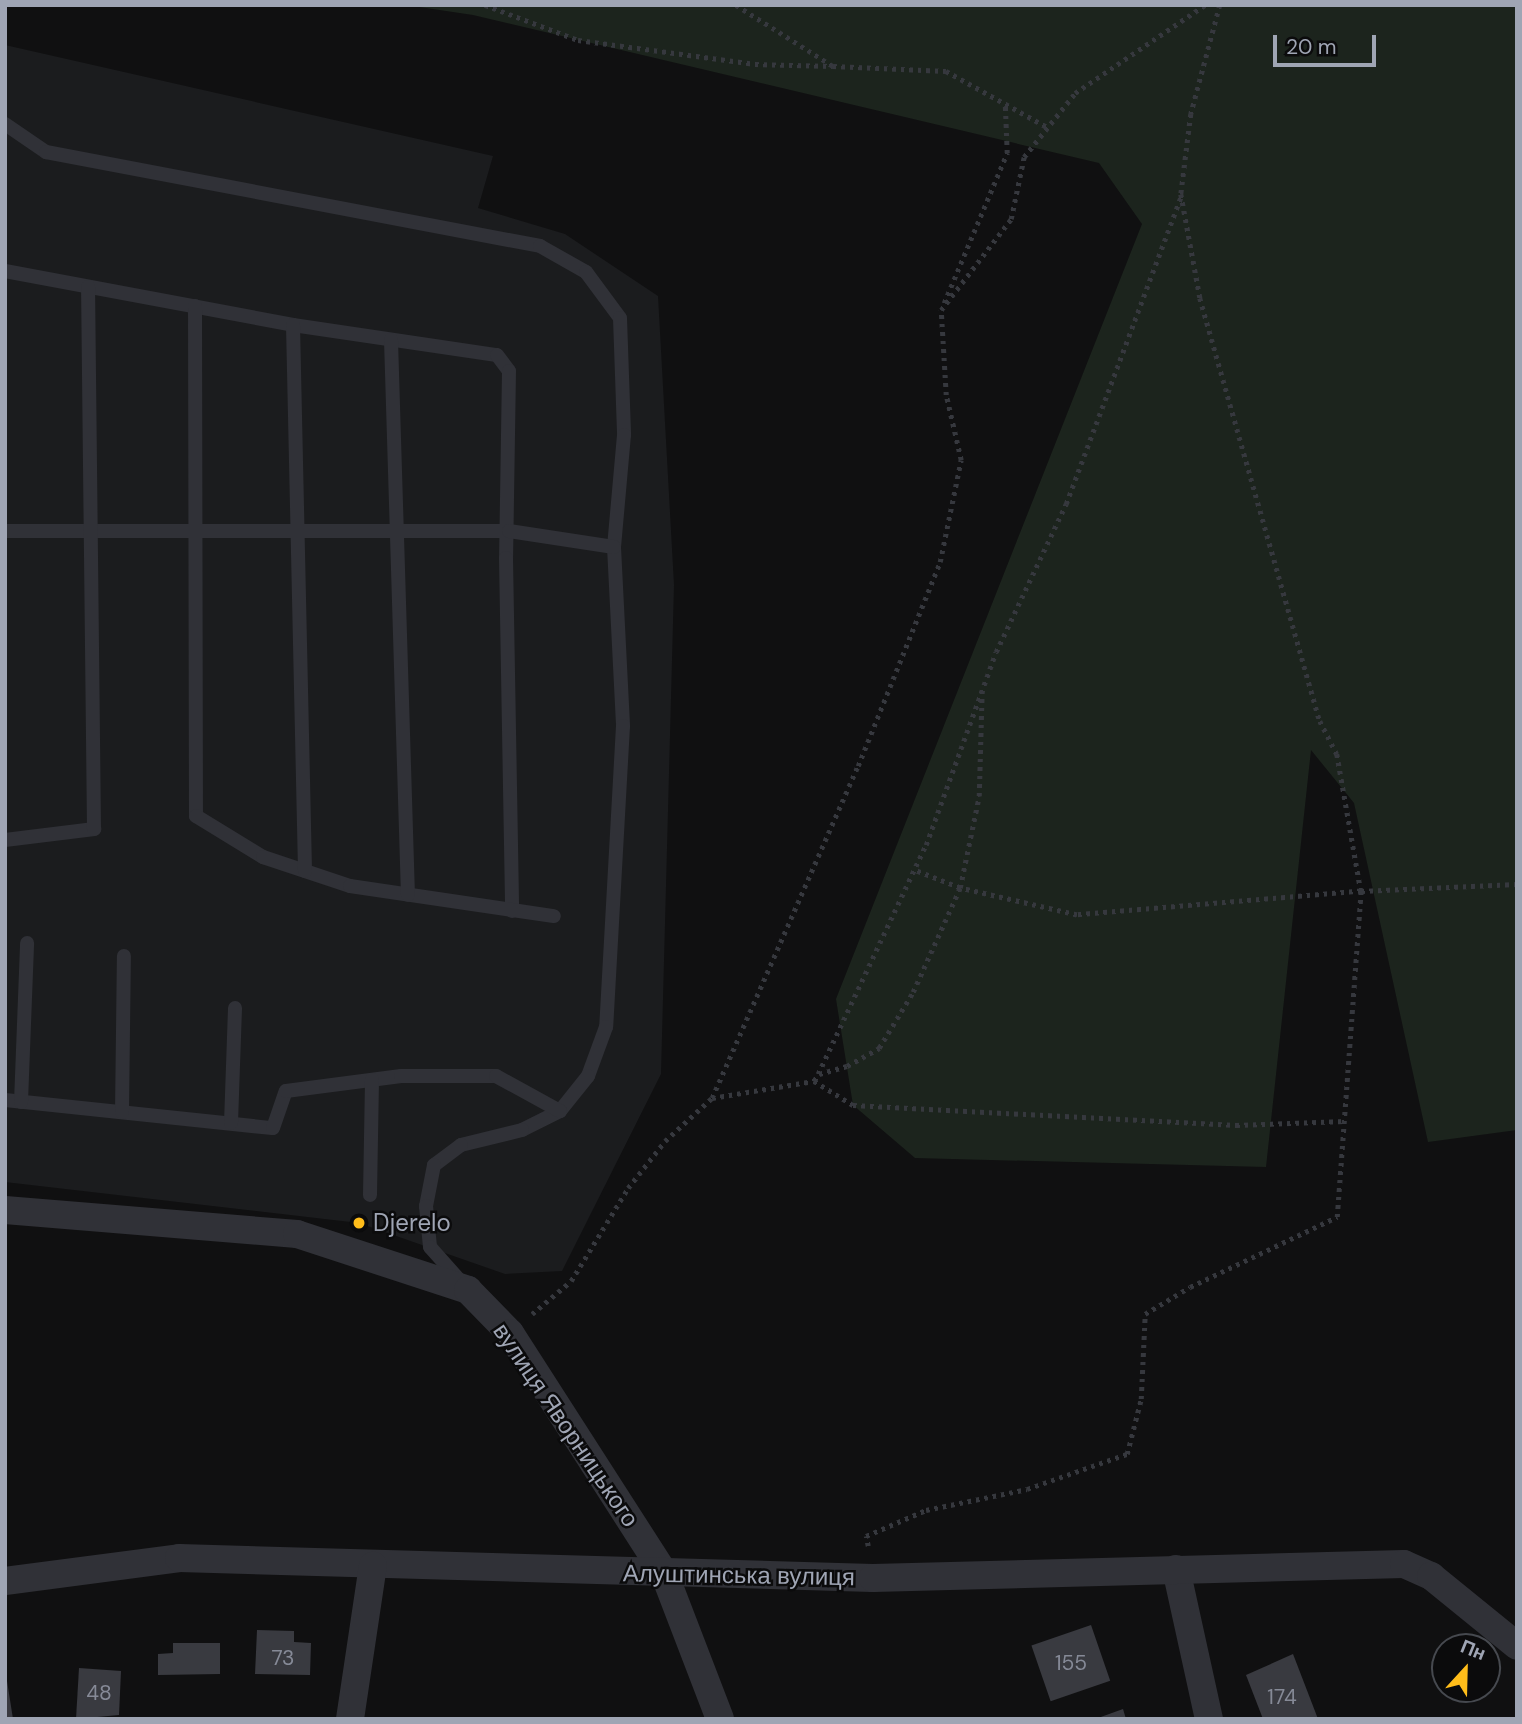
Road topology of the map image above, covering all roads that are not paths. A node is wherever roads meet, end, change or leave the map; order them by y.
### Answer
1 (5, 124) edge
2 (5, 271) edge
3 (88, 287) junction
4 (195, 306) junction
5 (293, 325) junction
6 (391, 340) junction
7 (300, 529) junction
8 (398, 529) junction
9 (195, 530) junction
10 (5, 531) edge
11 (91, 531) junction
12 (509, 531) junction
13 (614, 547) junction
14 (5, 840) edge
15 (306, 871) junction
16 (408, 895) junction
17 (512, 911) junction
18 (554, 916) dead end
19 (27, 943) dead end
20 (124, 956) dead end
21 (236, 1008) dead end
22 (372, 1080) junction
23 (5, 1100) edge
24 (21, 1102) junction
25 (560, 1111) junction
26 (122, 1112) junction
27 (231, 1123) junction
28 (370, 1195) dead end
29 (5, 1210) edge
30 (468, 1290) junction
31 (373, 1566) junction
32 (1176, 1569) junction
33 (664, 1573) junction
34 (5, 1581) edge
35 (1517, 1646) edge
36 (350, 1719) edge
37 (720, 1719) edge
38 (1209, 1719) edge

1 - 13 lane
2 - 3 lane
3 - 4 lane
3 - 11 lane
4 - 5 lane
4 - 9 lane
5 - 6 lane
5 - 7 lane
6 - 8 lane
6 - 12 lane
7 - 8 lane
7 - 9 lane
7 - 15 lane
8 - 12 lane
8 - 16 lane
9 - 11 lane
9 - 15 lane
10 - 11 lane
11 - 14 lane
12 - 13 lane
12 - 17 lane
13 - 25 lane
15 - 16 lane
16 - 17 lane
17 - 18 lane
19 - 24 lane
20 - 26 lane
21 - 27 lane
22 - 25 lane
22 - 27 lane
22 - 28 lane
23 - 24 lane
24 - 26 lane
25 - 30 lane
26 - 27 lane
29 - 30 street, вулиця Яворницького
30 - 33 street, вулиця Яворницького
31 - 33 street, Алуштинська вулиця
31 - 34 street, Алуштинська вулиця
31 - 36 street
32 - 33 street, Алуштинська вулиця
32 - 35 street, Алуштинська вулиця
32 - 38 street
33 - 37 street, вулиця Яворницького

